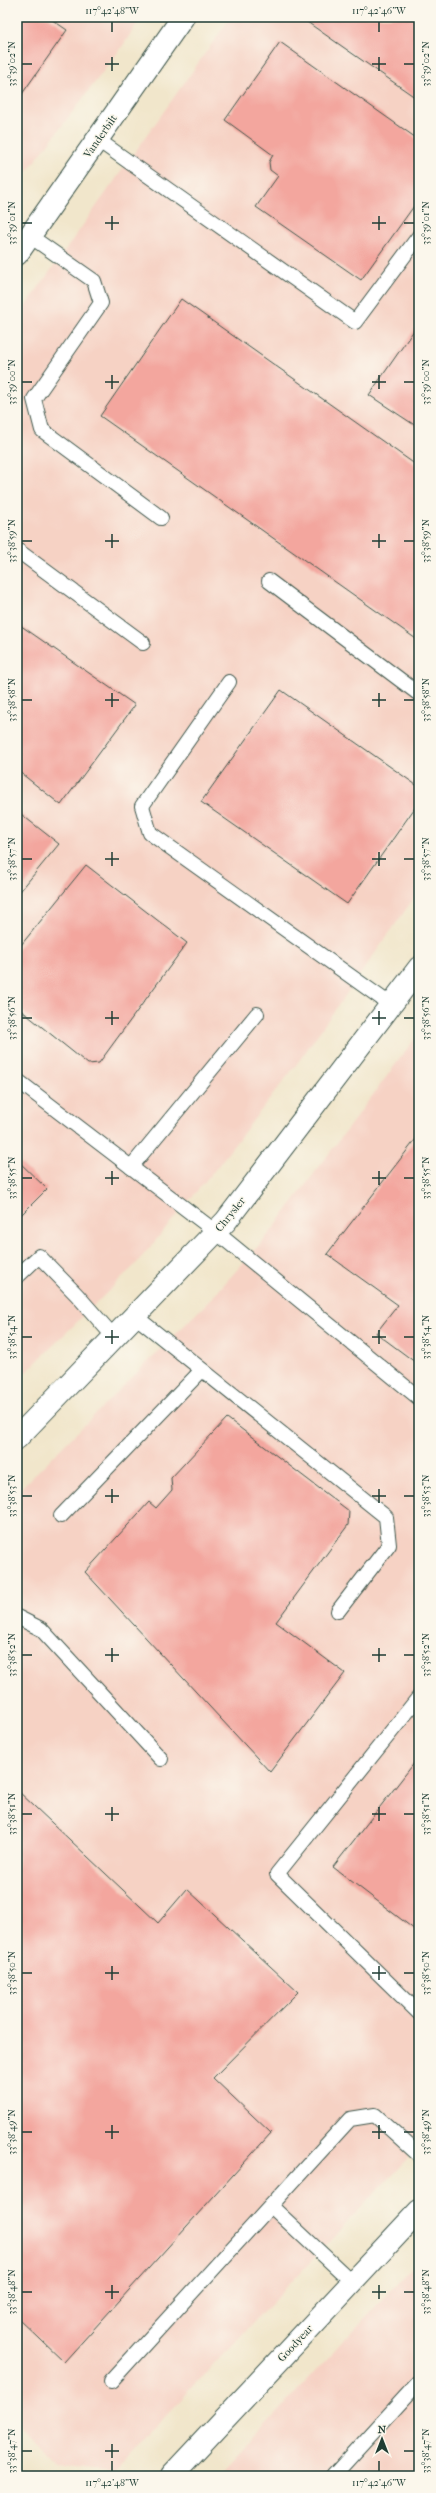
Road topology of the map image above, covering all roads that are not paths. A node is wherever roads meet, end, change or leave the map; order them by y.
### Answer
1 (183, 17) edge
2 (98, 140) junction
3 (30, 236) junction
4 (419, 236) edge
5 (17, 254) edge
6 (161, 518) dead end
7 (17, 550) edge
8 (269, 581) dead end
9 (143, 643) dead end
10 (229, 682) dead end
11 (419, 694) edge
12 (419, 968) edge
13 (391, 1005) junction
14 (257, 1014) dead end
15 (17, 1080) edge
16 (131, 1167) junction
17 (216, 1232) junction
18 (17, 1277) edge
19 (135, 1316) junction
20 (114, 1338) junction
21 (202, 1370) junction
22 (419, 1398) edge
23 (17, 1438) edge
24 (61, 1516) dead end
25 (338, 1611) dead end
26 (17, 1617) edge
27 (419, 1697) edge
28 (161, 1759) dead end
29 (419, 2013) edge
30 (419, 2155) edge
31 (271, 2206) junction
32 (419, 2211) edge
33 (352, 2282) junction
34 (111, 2381) dead end
35 (419, 2382) edge
36 (171, 2476) edge
37 (333, 2476) edge

1 - 2 street, Vanderbilt
2 - 3 street, Vanderbilt
2 - 4 lane
3 - 5 street, Vanderbilt
3 - 6 lane
7 - 9 lane
8 - 11 lane
10 - 13 lane
12 - 13 street, Chrysler
13 - 17 street, Chrysler
14 - 16 lane
15 - 16 lane
16 - 17 lane
17 - 19 street, Chrysler
17 - 22 lane
18 - 20 lane
19 - 20 street, Chrysler
19 - 21 lane
20 - 23 street, Chrysler
21 - 24 lane
21 - 25 lane
26 - 28 lane
27 - 29 lane
30 - 31 lane
31 - 33 lane
31 - 34 lane
32 - 33 street, Goodyear
33 - 36 street, Goodyear
35 - 37 lane

